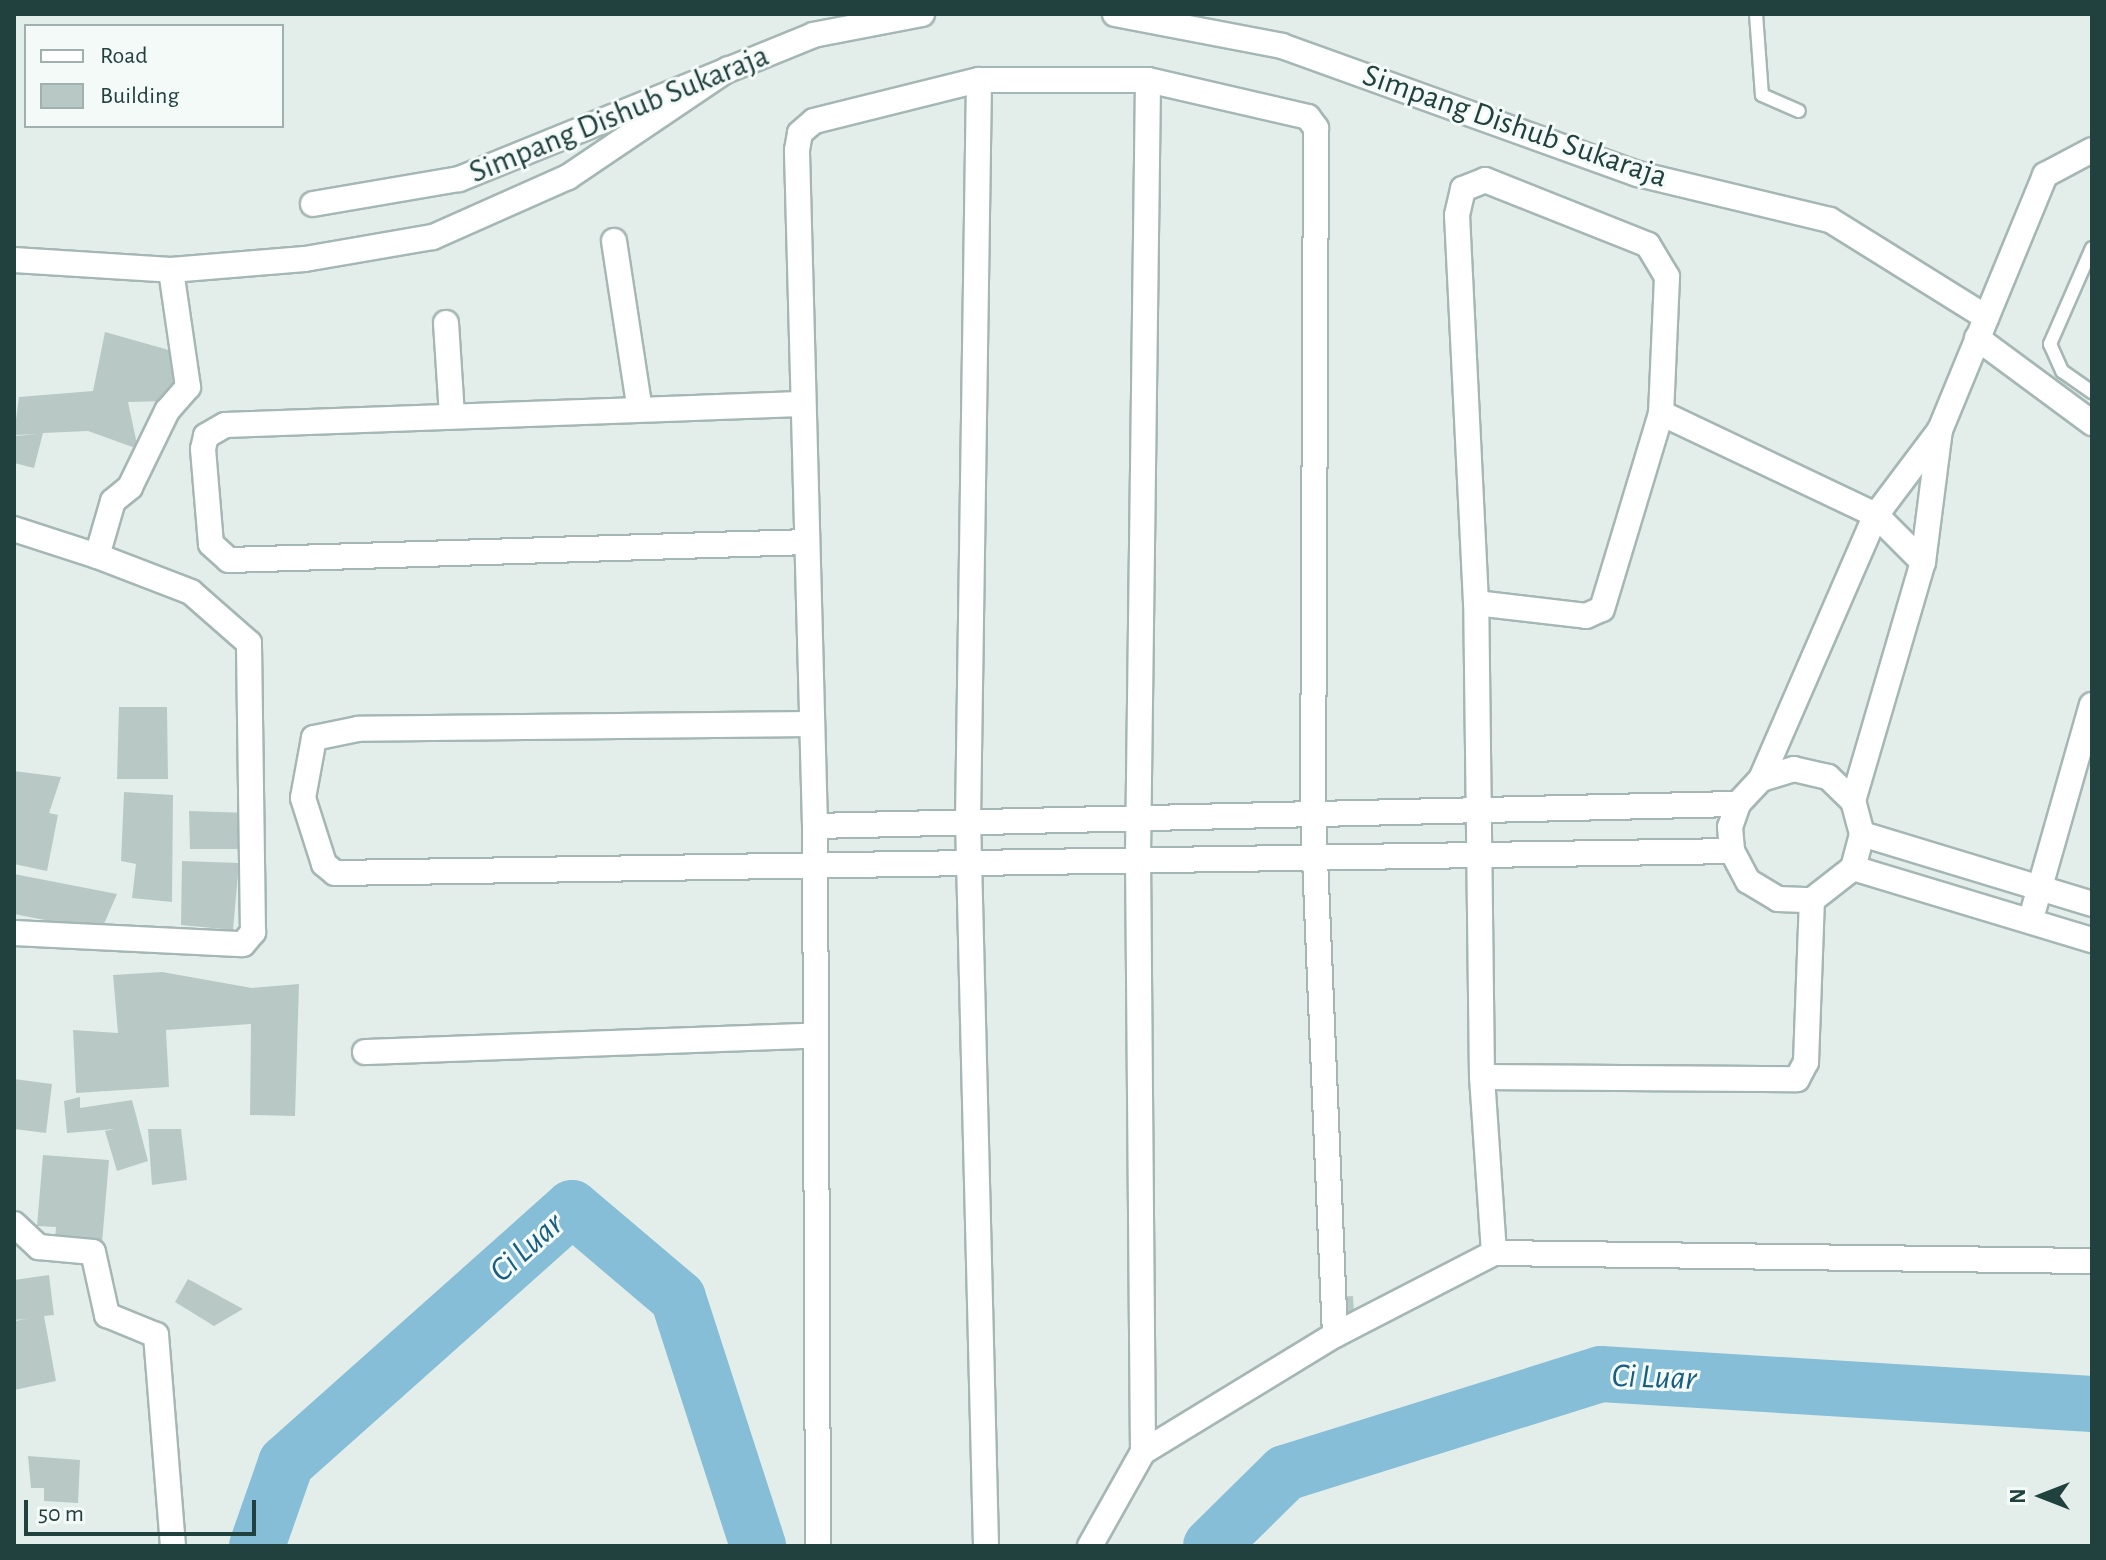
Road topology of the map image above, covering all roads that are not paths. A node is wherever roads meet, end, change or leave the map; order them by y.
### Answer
1 (922, 14) edge
2 (1115, 14) edge
3 (1756, 14) edge
4 (728, 69) junction
5 (979, 80) junction
6 (1148, 80) junction
7 (1799, 111) dead end
8 (2092, 150) edge
9 (313, 204) dead end
10 (614, 241) dead end
11 (2092, 248) edge
12 (17, 265) edge
13 (171, 270) junction
14 (446, 323) dead end
15 (1982, 328) junction
16 (2092, 392) edge
17 (800, 404) junction
18 (639, 405) junction
19 (1661, 413) junction
20 (452, 415) junction
21 (2092, 423) edge
22 (1940, 430) junction
23 (1876, 515) junction
24 (14, 529) edge
25 (807, 542) junction
26 (97, 556) junction
27 (1923, 562) junction
28 (1476, 603) junction
29 (2092, 705) edge
30 (810, 724) junction
31 (1761, 779) junction
32 (1853, 801) junction
33 (1738, 804) junction
34 (1313, 811) junction
35 (1476, 813) junction
36 (1139, 817) junction
37 (968, 819) junction
38 (815, 826) junction
39 (1862, 834) junction
40 (1477, 850) junction
41 (1732, 851) junction
42 (1315, 853) junction
43 (1138, 856) junction
44 (968, 860) junction
45 (812, 864) junction
46 (1853, 868) junction
47 (2038, 892) junction
48 (1812, 900) junction
49 (2092, 904) edge
50 (2029, 925) junction
51 (14, 933) edge
52 (2092, 940) edge
53 (811, 1036) junction
54 (365, 1052) dead end
55 (1482, 1077) junction
56 (14, 1224) edge
57 (1494, 1253) junction
58 (2092, 1261) edge
59 (1335, 1335) junction
60 (1143, 1452) junction
61 (173, 1546) edge
62 (818, 1546) edge
63 (986, 1546) edge
64 (1090, 1546) edge

1 - 4 street, Simpang Dishub Sukaraja
2 - 15 street, Simpang Dishub Sukaraja
3 - 7 lane
4 - 9 street, Simpang Dishub Sukaraja
4 - 13 street
5 - 6 street
5 - 17 street
5 - 37 street
6 - 34 street
6 - 36 street
8 - 15 street
10 - 18 street
11 - 16 lane
12 - 13 street
13 - 26 street
14 - 20 street
15 - 21 street, Simpang Dishub Sukaraja
15 - 22 street
17 - 18 street
17 - 25 street
18 - 20 street
19 - 23 street
19 - 28 street
19 - 28 street
20 - 25 street
22 - 23 street
22 - 27 street
23 - 27 street
23 - 31 street
24 - 26 street
25 - 30 street
26 - 51 street
27 - 32 street
28 - 35 street
29 - 47 street
30 - 38 street
30 - 45 street
31 - 32 street
31 - 33 street
32 - 39 street
33 - 35 street
33 - 41 street
34 - 35 street
34 - 36 street
34 - 42 street
35 - 40 street
36 - 37 street
36 - 43 street
37 - 38 street
37 - 44 street
38 - 45 street
39 - 46 street
39 - 47 street
40 - 41 street
40 - 42 street
40 - 55 street
41 - 48 street
42 - 43 street
42 - 59 street
43 - 44 street
43 - 60 street
44 - 45 street
44 - 63 street
45 - 53 street
46 - 48 street
46 - 50 street
47 - 49 street
47 - 50 street
48 - 55 street
50 - 52 street
53 - 54 street
53 - 62 street
55 - 57 street
56 - 61 street
57 - 58 street
57 - 59 street
59 - 60 street
60 - 64 street

